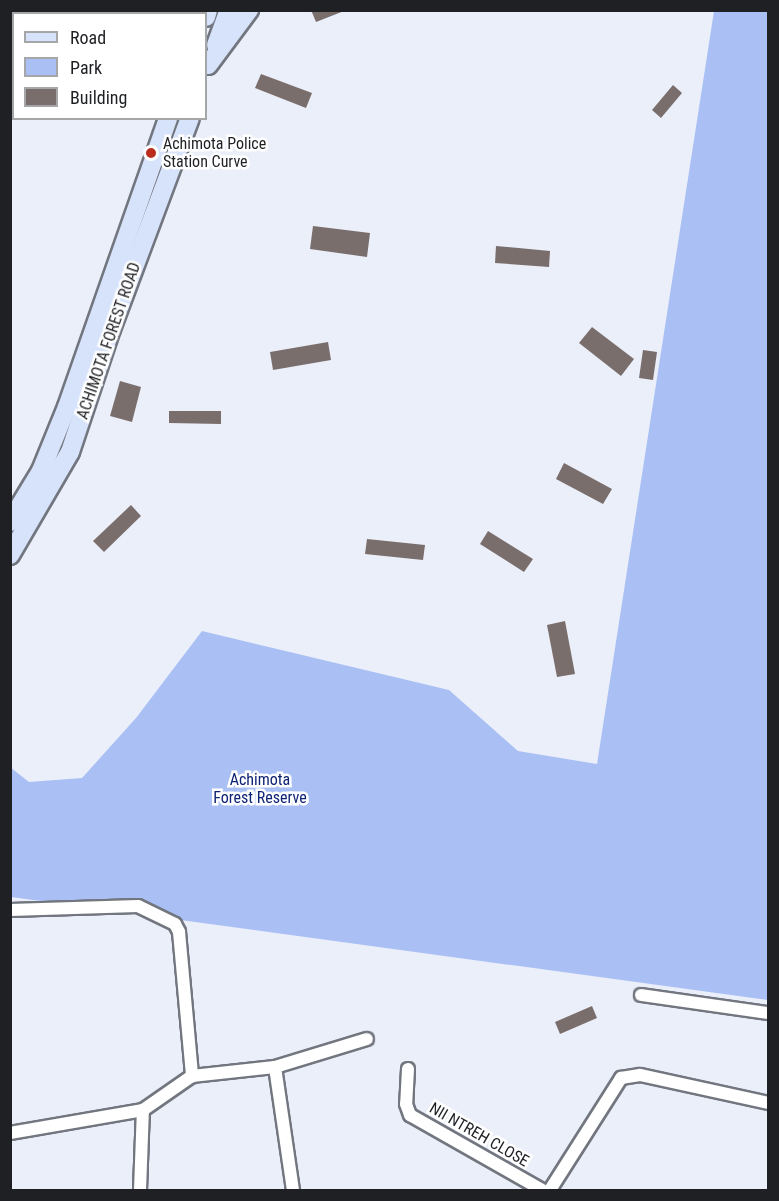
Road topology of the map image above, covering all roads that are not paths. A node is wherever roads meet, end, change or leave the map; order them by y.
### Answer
1 (230, 10) edge
2 (249, 10) edge
3 (207, 68) edge
4 (167, 120) edge
5 (189, 120) edge
6 (10, 522) edge
7 (10, 555) edge
8 (10, 910) edge
9 (640, 995) dead end
10 (768, 1012) edge
11 (367, 1040) dead end
12 (275, 1067) junction
13 (408, 1069) dead end
14 (192, 1076) junction
15 (768, 1103) edge
16 (143, 1110) junction
17 (10, 1132) edge
18 (140, 1191) edge
19 (293, 1191) edge
20 (542, 1191) edge
21 (550, 1191) edge

1 - 3 main road
2 - 3 main road
4 - 6 main road, ACHIMOTA FOREST ROAD
5 - 7 main road, ACHIMOTA FOREST ROAD
8 - 14 street
9 - 10 street
11 - 12 street
12 - 14 street
12 - 19 street
13 - 20 street, NII NTREH CLOSE
14 - 16 street
15 - 21 street
16 - 17 street
16 - 18 street

